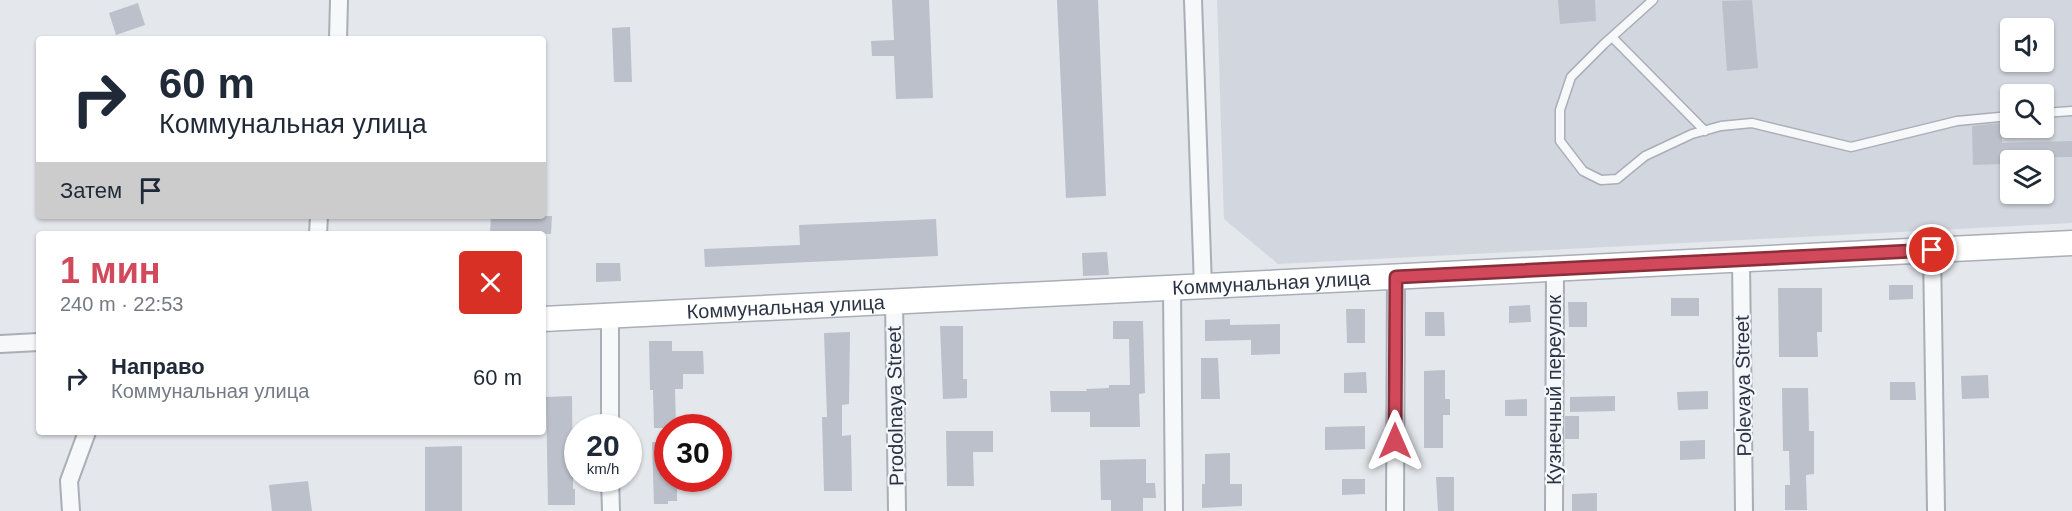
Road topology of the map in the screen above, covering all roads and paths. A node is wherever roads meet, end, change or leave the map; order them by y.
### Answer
1 (339, 0) edge
2 (1192, 0) edge
3 (1653, 0) edge
4 (338, 36) edge
5 (1612, 37) junction
6 (2072, 111) edge
7 (2054, 112) edge
8 (2000, 117) edge
9 (1705, 131) junction
10 (2072, 243) edge
11 (1932, 250) junction
12 (1741, 261) junction
13 (1555, 269) junction
14 (1396, 277) junction
15 (1203, 287) junction
16 (1172, 289) junction
17 (894, 301) junction
18 (609, 316) junction
19 (546, 319) edge
20 (36, 342) edge
21 (0, 344) edge
22 (610, 414) edge
23 (86, 435) edge
24 (610, 492) edge
25 (70, 511) edge
26 (611, 511) edge
27 (897, 511) edge
28 (1174, 511) edge
29 (1395, 511) edge
30 (1554, 511) edge
31 (1744, 511) edge
32 (1936, 511) edge

1 - 4 street
2 - 15 street
3 - 5 lane
5 - 9 lane
5 - 9 lane
6 - 7 lane
8 - 9 lane
10 - 11 street, Коммунальная улица
11 - 12 street, Коммунальная улица
11 - 32 street
12 - 13 street, Коммунальная улица
12 - 31 street, Polevaya Street
13 - 14 street, Коммунальная улица
13 - 30 street, Кузнечный переулок
14 - 15 street, Коммунальная улица
14 - 29 street
15 - 16 street, Коммунальная улица
16 - 17 street, Коммунальная улица
16 - 28 street
17 - 18 street, Коммунальная улица
17 - 27 street, Prodolnaya Street
18 - 19 street, Коммунальная улица
18 - 22 street
20 - 21 street
23 - 25 street
24 - 26 street

